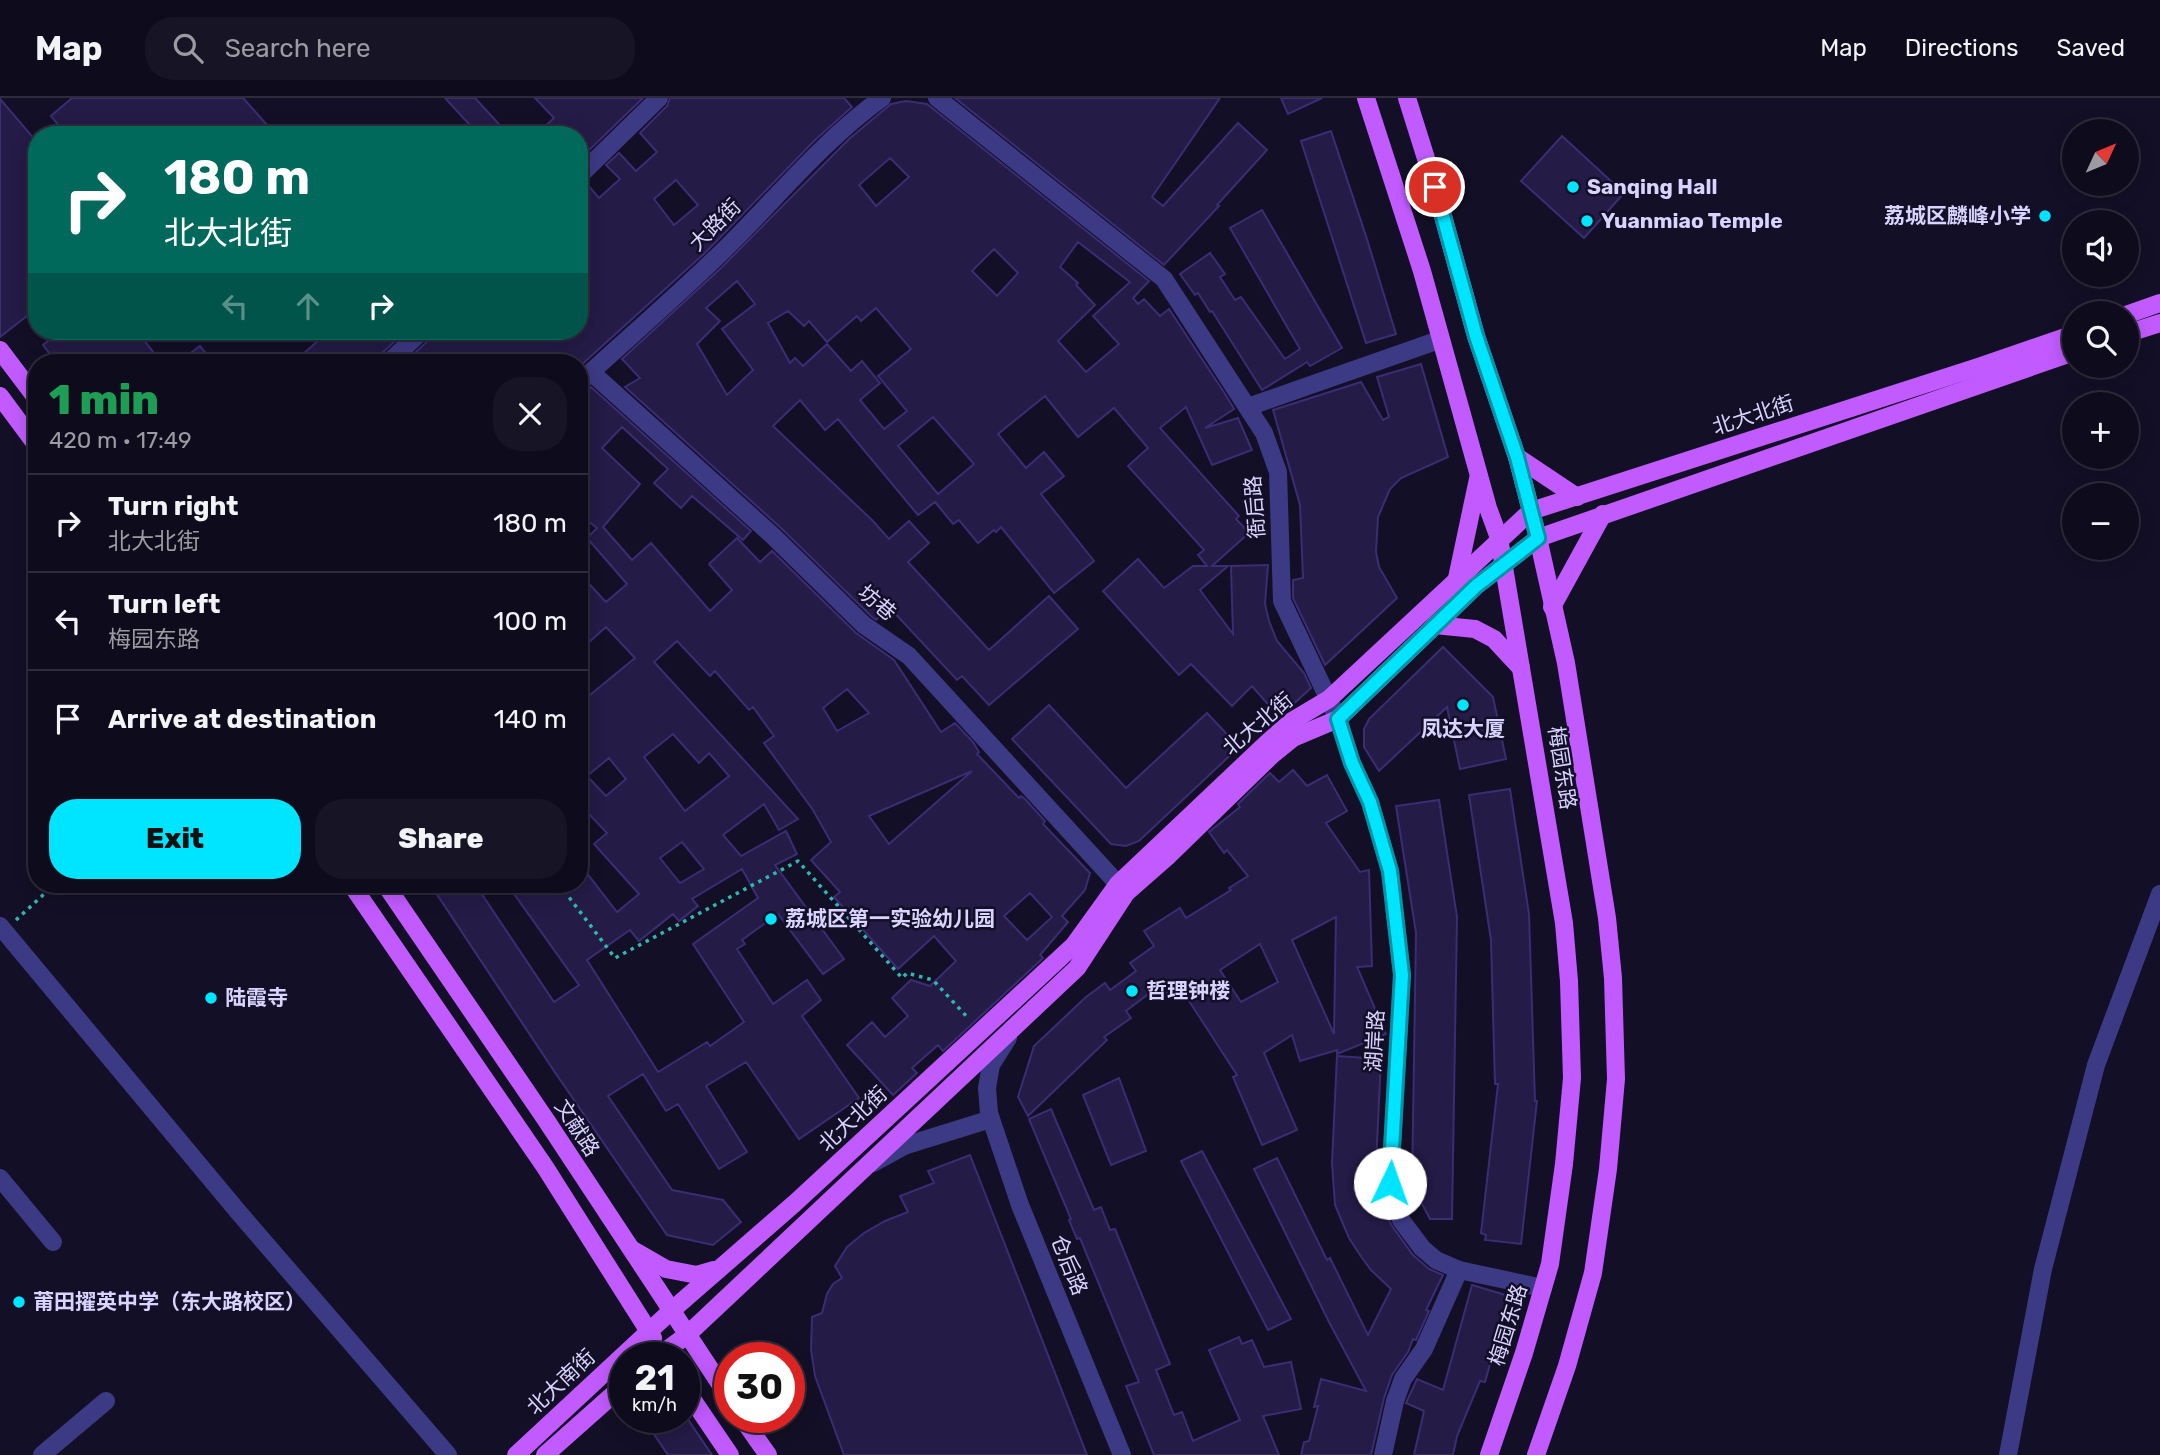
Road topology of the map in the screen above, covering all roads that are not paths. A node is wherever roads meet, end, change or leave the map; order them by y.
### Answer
1 (659, 98) edge
2 (937, 98) edge
3 (1366, 98) edge
4 (1407, 98) edge
5 (872, 101) edge
6 (588, 167) edge
7 (2160, 303) edge
8 (2139, 310) edge
9 (2160, 323) edge
10 (2139, 330) edge
11 (2062, 338) edge
12 (412, 340) edge
13 (1439, 340) junction
14 (0, 350) edge
15 (398, 354) edge
16 (2062, 356) edge
17 (588, 375) edge
18 (588, 381) edge
19 (28, 387) edge
20 (0, 396) edge
21 (1248, 407) junction
22 (28, 434) edge
23 (1517, 457) junction
24 (1479, 473) junction
25 (1577, 497) junction
26 (1531, 511) junction
27 (1602, 514) junction
28 (1499, 538) junction
29 (1538, 538) junction
30 (1502, 564) junction
31 (1457, 578) junction
32 (1552, 607) junction
33 (1435, 625) junction
34 (1522, 670) junction
35 (1334, 709) junction
36 (1118, 884) junction
37 (357, 893) edge
38 (391, 893) edge
39 (2160, 894) edge
40 (2, 928) edge
41 (1020, 1020) junction
42 (992, 1119) junction
43 (864, 1168) junction
44 (0, 1178) edge
45 (53, 1242) dead end
46 (628, 1248) junction
47 (720, 1268) junction
48 (1459, 1270) junction
49 (1543, 1288) junction
50 (671, 1311) junction
51 (687, 1335) junction
52 (643, 1336) junction
53 (648, 1342) edge
54 (678, 1342) edge
55 (714, 1375) edge
56 (609, 1398) edge
57 (106, 1401) dead end
58 (700, 1411) edge
59 (753, 1433) edge
60 (42, 1455) edge
61 (448, 1455) edge
62 (516, 1455) edge
63 (545, 1455) edge
64 (730, 1455) edge
65 (768, 1455) edge
66 (1122, 1455) edge
67 (1383, 1455) edge
68 (1489, 1455) edge
69 (1536, 1455) edge
70 (2008, 1455) edge

1 - 6 street
2 - 21 street, 衙后路
3 - 13 main road, 梅园东路
4 - 23 main road, 梅园东路
5 - 17 street, 大路街
7 - 8 main road
9 - 10 main road
11 - 25 main road, 北大北街
12 - 15 street
13 - 21 street
13 - 24 main road, 梅园东路
14 - 19 main road
16 - 27 main road, 北大北街
18 - 36 street, 坊巷
20 - 22 main road
21 - 35 street, 衙后路
23 - 25 main road
23 - 26 main road, 梅园东路
24 - 28 main road, 梅园东路
24 - 31 main road
25 - 26 main road, 北大北街
26 - 28 main road, 北大北街
26 - 29 main road, 梅园东路
27 - 29 main road, 北大北街
27 - 32 main road
28 - 30 main road, 梅园东路
28 - 31 main road, 北大北街
29 - 30 main road, 北大北街
29 - 32 main road, 梅园东路
30 - 33 main road, 北大北街
30 - 34 main road, 梅园东路
31 - 35 main road, 北大北街
32 - 69 main road, 梅园东路
33 - 34 main road
33 - 35 main road, 北大北街
34 - 49 main road, 梅园东路
35 - 36 main road, 北大北街
35 - 41 main road, 北大北街
35 - 48 street, 湖岸路
36 - 47 main road, 北大北街
37 - 52 main road
38 - 46 main road, 文献路
39 - 70 street
40 - 61 street
41 - 42 street, 仓后路
41 - 43 main road, 北大北街
42 - 43 street
42 - 66 street, 仓后路
43 - 51 main road, 北大北街
44 - 45 street
46 - 47 main road
46 - 50 main road, 文献路
47 - 50 main road, 北大北街
48 - 49 street, 湖岸路
48 - 67 street
49 - 68 main road, 梅园东路
50 - 51 main road, 文献路
50 - 52 main road, 北大北街
51 - 54 main road, 北大北街
51 - 55 main road, 文献路
52 - 53 main road
52 - 62 main road, 北大南街
56 - 63 main road, 北大南街
57 - 60 street
58 - 64 main road
59 - 65 main road

